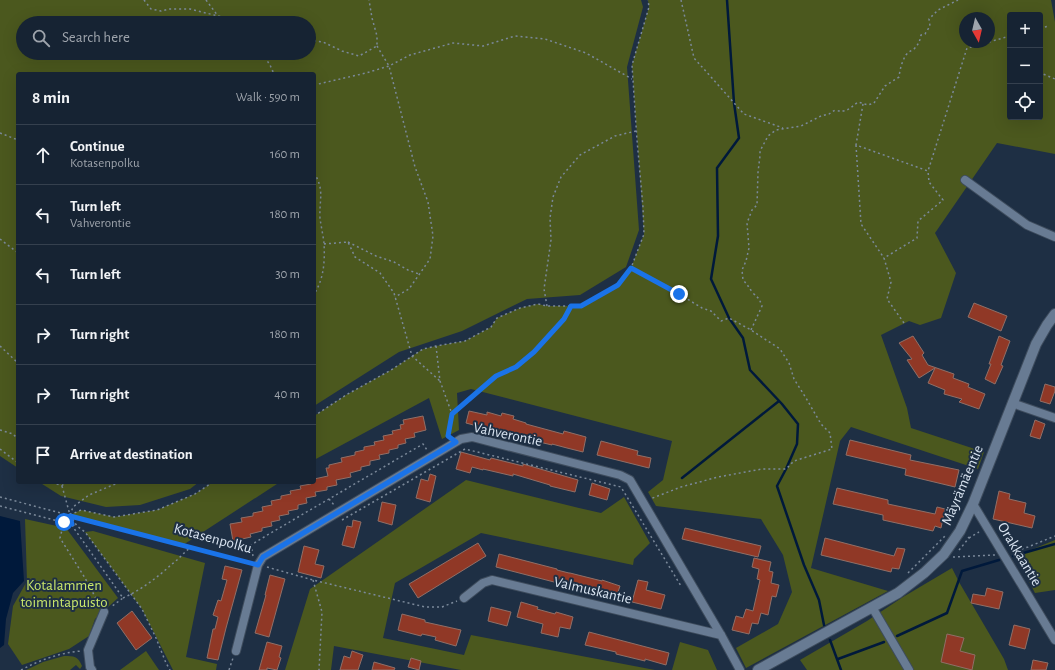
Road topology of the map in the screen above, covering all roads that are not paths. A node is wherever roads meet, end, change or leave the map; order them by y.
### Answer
1 (965, 180) dead end
2 (1055, 237) edge
3 (1055, 314) edge
4 (1012, 404) junction
5 (1055, 418) edge
6 (973, 504) junction
7 (464, 598) road end
8 (872, 608) junction
9 (104, 612) road end
10 (721, 634) junction
11 (1055, 640) edge
12 (236, 650) road end
13 (92, 670) edge
14 (740, 670) edge
15 (758, 670) edge
16 (909, 670) edge

1 - 2 street
3 - 4 street, Mäyrämäentie
4 - 5 street
4 - 6 street, Mäyrämäentie
6 - 8 street, Mäyrämäentie
6 - 11 street, Orakkaantie
7 - 10 street, Valmuskantie
8 - 15 street, Mäyrämäentie
8 - 16 street
9 - 13 street
10 - 12 street, Vahverontie
10 - 14 street, Vahverontie

